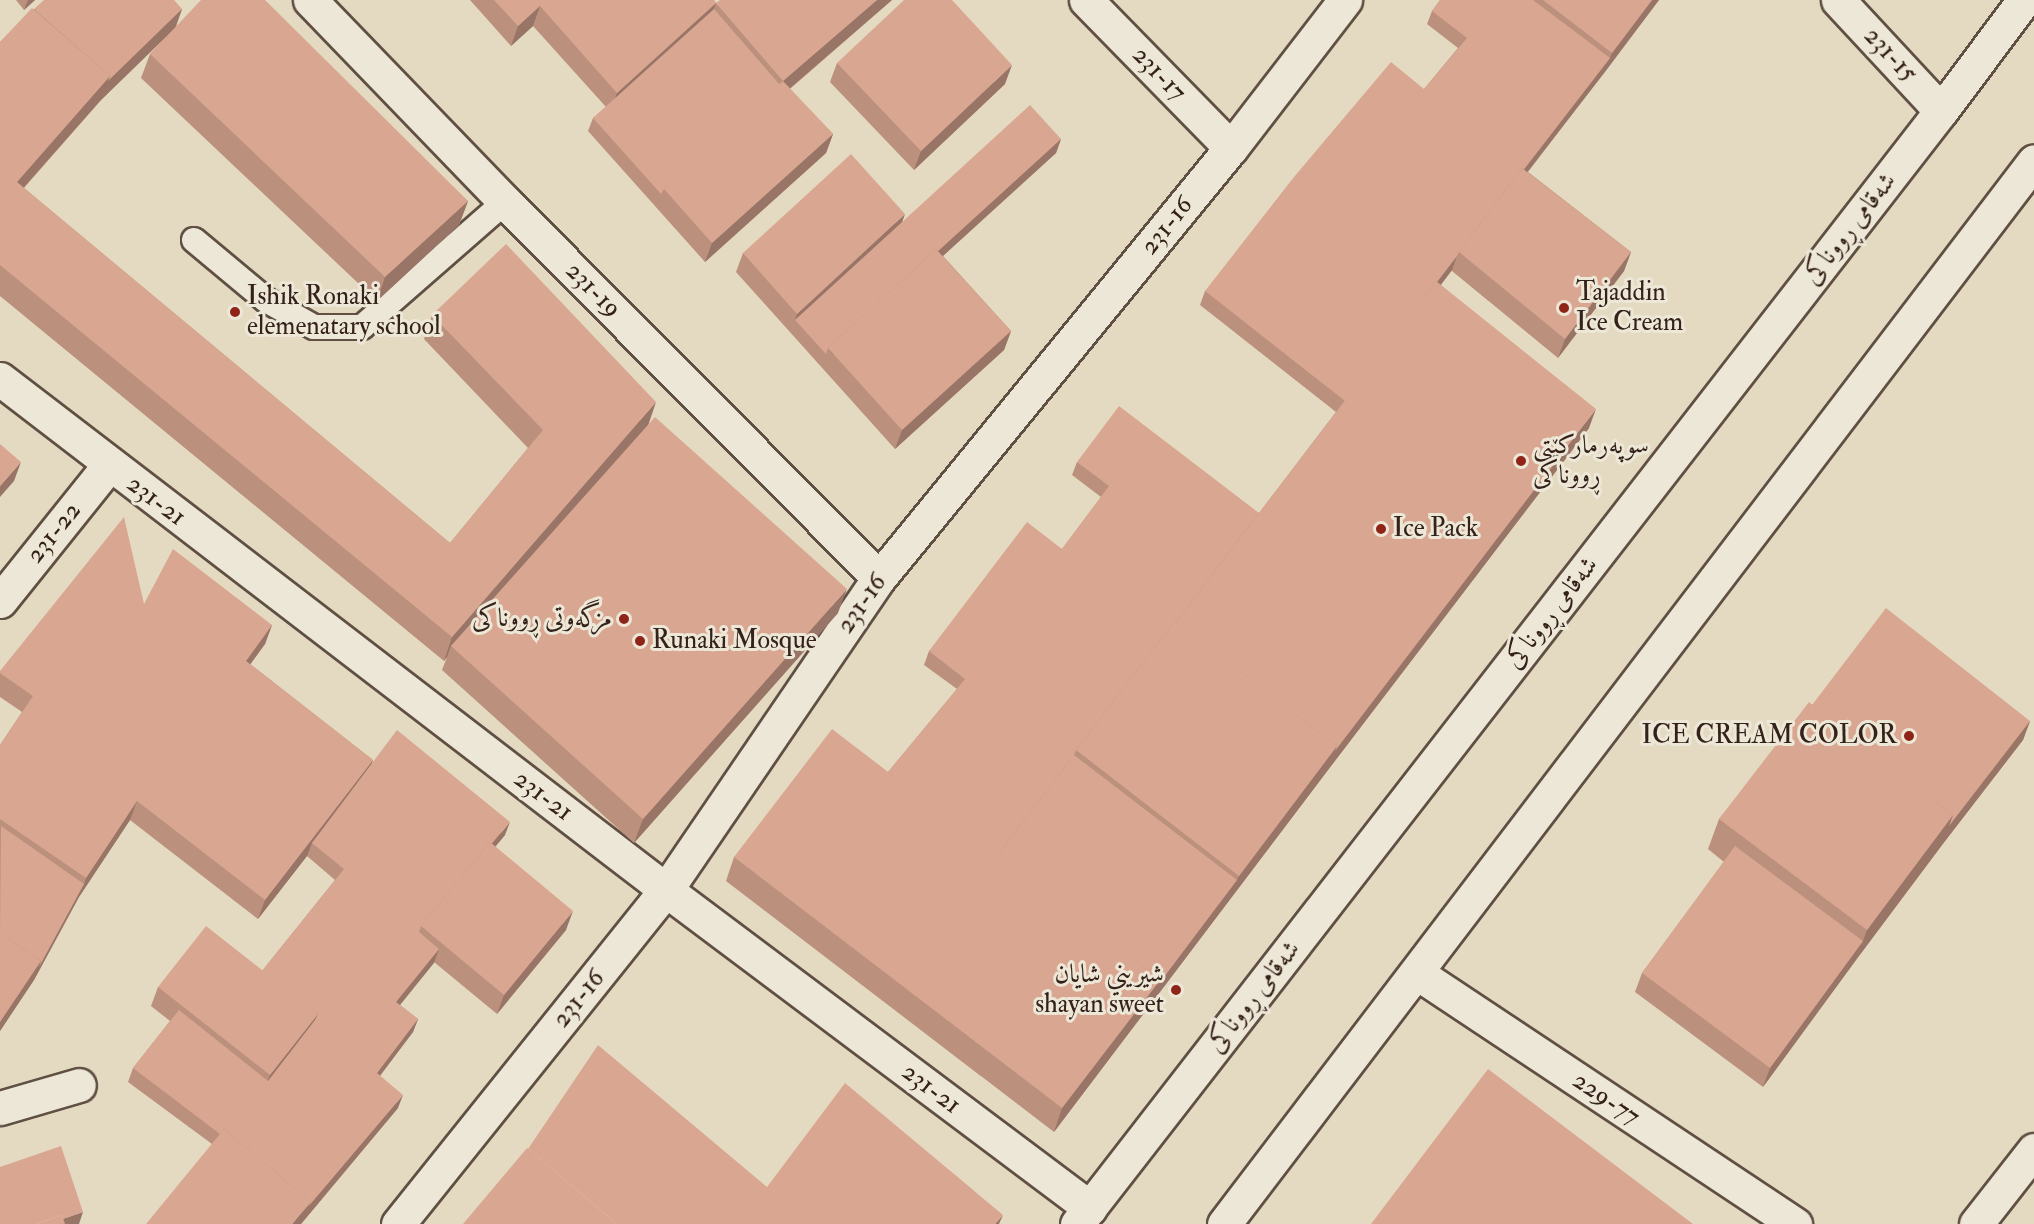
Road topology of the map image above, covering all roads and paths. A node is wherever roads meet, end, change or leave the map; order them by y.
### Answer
1 (310, 0) edge
2 (1086, 0) edge
3 (1345, 0) edge
4 (1838, 0) edge
5 (2024, 0) edge
6 (1941, 111) junction
7 (1231, 148) junction
8 (2032, 167) edge
9 (505, 202) junction
10 (194, 240) dead end
11 (0, 379) edge
12 (109, 465) junction
13 (879, 578) junction
14 (0, 601) edge
15 (666, 890) junction
16 (1417, 973) junction
17 (79, 1085) dead end
18 (0, 1108) edge
19 (2034, 1150) edge
20 (1084, 1216) edge
21 (398, 1224) edge
22 (1224, 1224) edge
23 (1795, 1224) edge
24 (1976, 1224) edge

1 - 9 street, 231-19
2 - 7 street, 231-17
3 - 7 street, 231-16
4 - 6 street, 231-15
5 - 6 street, شەقامی ڕووناکی
6 - 20 street, شەقامی ڕووناکی
7 - 13 street, 231-16
8 - 16 street
9 - 10 lane
9 - 13 street, 231-19
11 - 12 street, 231-21
12 - 14 street, 231-22
12 - 15 street, 231-21
13 - 15 street, 231-16
15 - 20 street, 231-21
15 - 21 street, 231-16
16 - 22 street
16 - 23 street, 229-77
17 - 18 street
19 - 24 street

